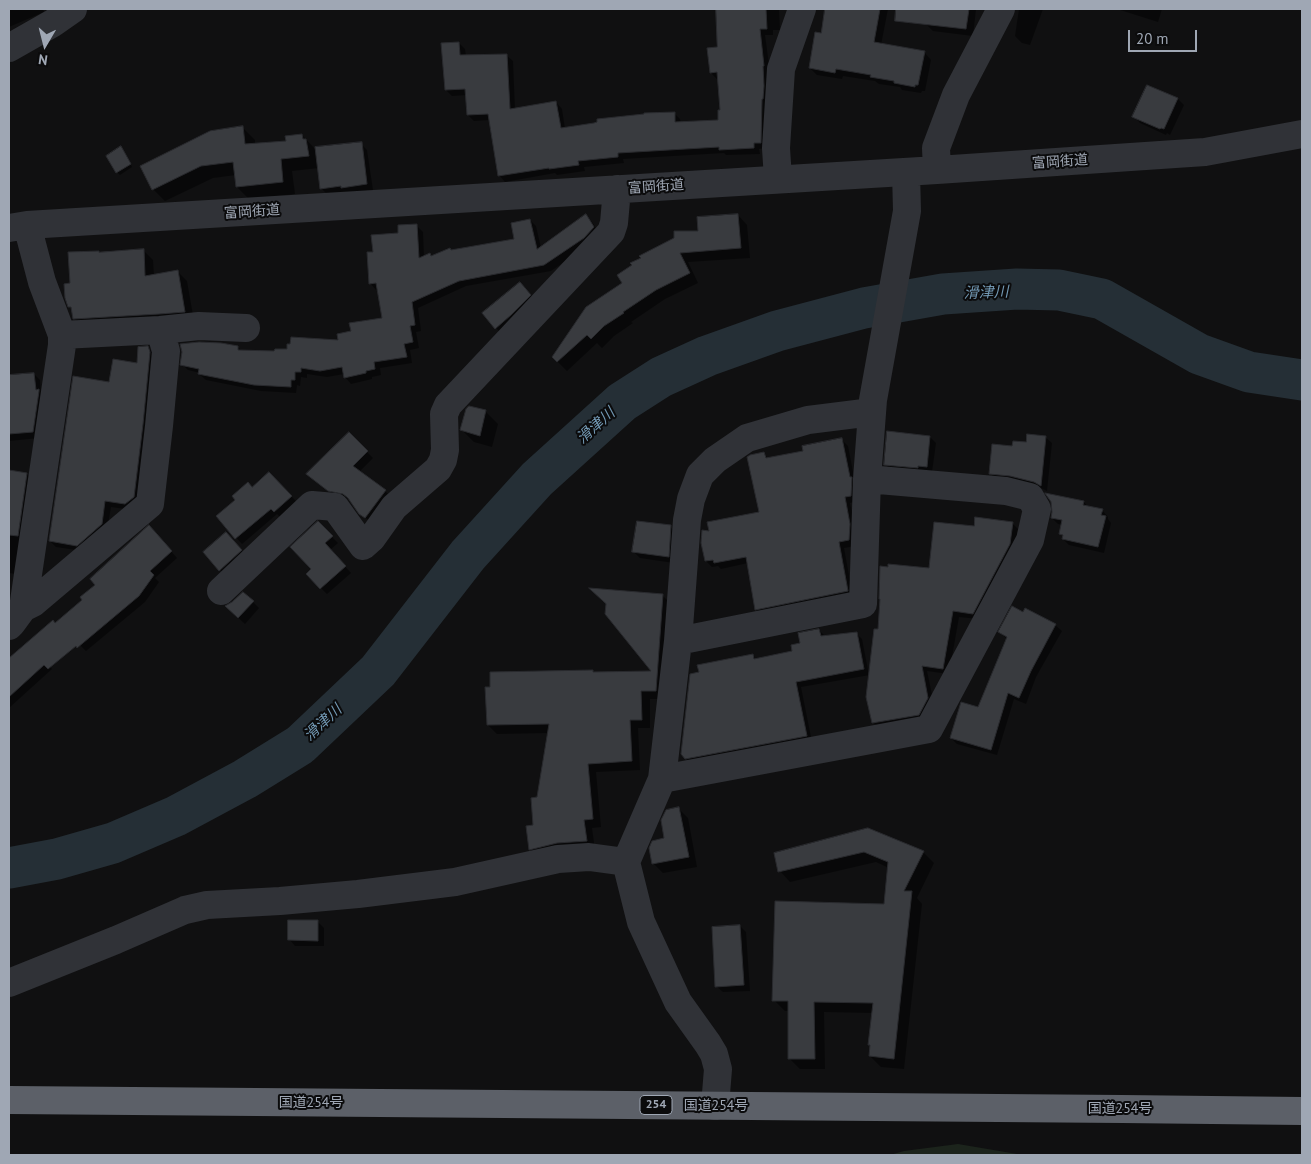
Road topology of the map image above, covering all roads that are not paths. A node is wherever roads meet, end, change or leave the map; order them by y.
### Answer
1 (73, 9) edge
2 (802, 9) edge
3 (1001, 9) edge
4 (9, 48) edge
5 (1302, 134) edge
6 (937, 170) junction
7 (906, 172) junction
8 (778, 179) junction
9 (617, 189) junction
10 (18, 226) edge
11 (246, 328) dead end
12 (160, 330) junction
13 (62, 334) junction
14 (872, 406) junction
15 (867, 479) junction
16 (221, 591) dead end
17 (16, 617) edge
18 (678, 641) junction
19 (662, 779) junction
20 (626, 862) junction
21 (9, 983) edge
22 (9, 1100) edge
23 (715, 1106) junction
24 (1302, 1111) edge

1 - 4 street
2 - 8 street
3 - 6 street
5 - 6 street, 富岡街道
6 - 7 street, 富岡街道
7 - 8 street, 富岡街道
7 - 14 street
8 - 9 street, 富岡街道
9 - 10 street, 富岡街道
9 - 16 street
10 - 13 street
11 - 12 street
12 - 13 street
12 - 17 street
13 - 17 street
14 - 15 street
14 - 18 street
15 - 18 street
15 - 19 street
18 - 19 street
19 - 20 street
20 - 21 street
20 - 23 street
22 - 23 highway, 国道254号 / 254
23 - 24 highway, 国道254号 / 254

